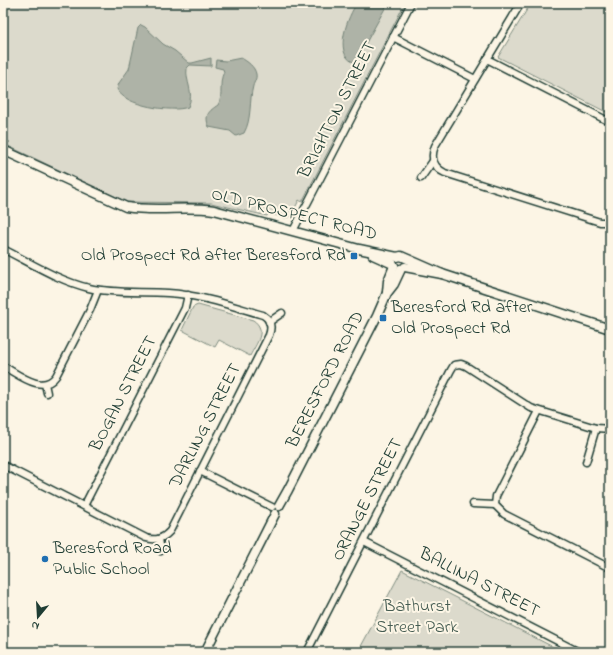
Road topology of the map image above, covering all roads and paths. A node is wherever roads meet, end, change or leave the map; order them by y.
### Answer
1 (411, 3) edge
2 (521, 3) edge
3 (393, 37) junction
4 (487, 59) junction
5 (475, 79) junction
6 (610, 122) edge
7 (3, 150) edge
8 (433, 160) junction
9 (421, 178) dead end
10 (610, 222) edge
11 (293, 231) junction
12 (3, 249) edge
13 (399, 263) junction
14 (98, 290) junction
15 (188, 295) junction
16 (282, 313) dead end
17 (269, 322) junction
18 (610, 329) edge
19 (3, 366) edge
20 (45, 384) junction
21 (47, 393) dead end
22 (539, 411) junction
23 (596, 428) junction
24 (610, 429) edge
25 (586, 462) dead end
26 (3, 466) edge
27 (200, 471) junction
28 (473, 504) dead end
29 (495, 505) junction
30 (84, 506) junction
31 (275, 509) junction
32 (159, 539) junction
33 (364, 542) junction
34 (161, 551) dead end
35 (610, 568) edge
36 (206, 652) edge
37 (307, 652) edge
38 (579, 652) edge

1 - 3 street, BRIGHTON STREET
2 - 4 street
3 - 5 street
3 - 11 street, BRIGHTON STREET
4 - 5 street
4 - 6 street
5 - 8 street
7 - 11 main road, OLD PROSPECT ROAD
8 - 9 street
8 - 10 street
11 - 13 main road, OLD PROSPECT ROAD
12 - 14 street
13 - 18 main road, OLD PROSPECT ROAD
13 - 31 main road, BERESFORD ROAD
14 - 15 street
14 - 20 street
15 - 17 street
15 - 30 street, BOGAN STREET
16 - 17 street
17 - 27 street, DARLING STREET
19 - 20 street
20 - 21 street
22 - 23 street, ORANGE STREET
22 - 29 street
22 - 33 street, ORANGE STREET
23 - 24 street, ORANGE STREET
23 - 25 street
26 - 30 street
27 - 31 street
27 - 32 street, DARLING STREET
28 - 29 street
29 - 35 street
30 - 32 street
31 - 36 main road, BERESFORD ROAD
32 - 34 street
33 - 37 street, ORANGE STREET
33 - 38 street, BALLINA STREET

